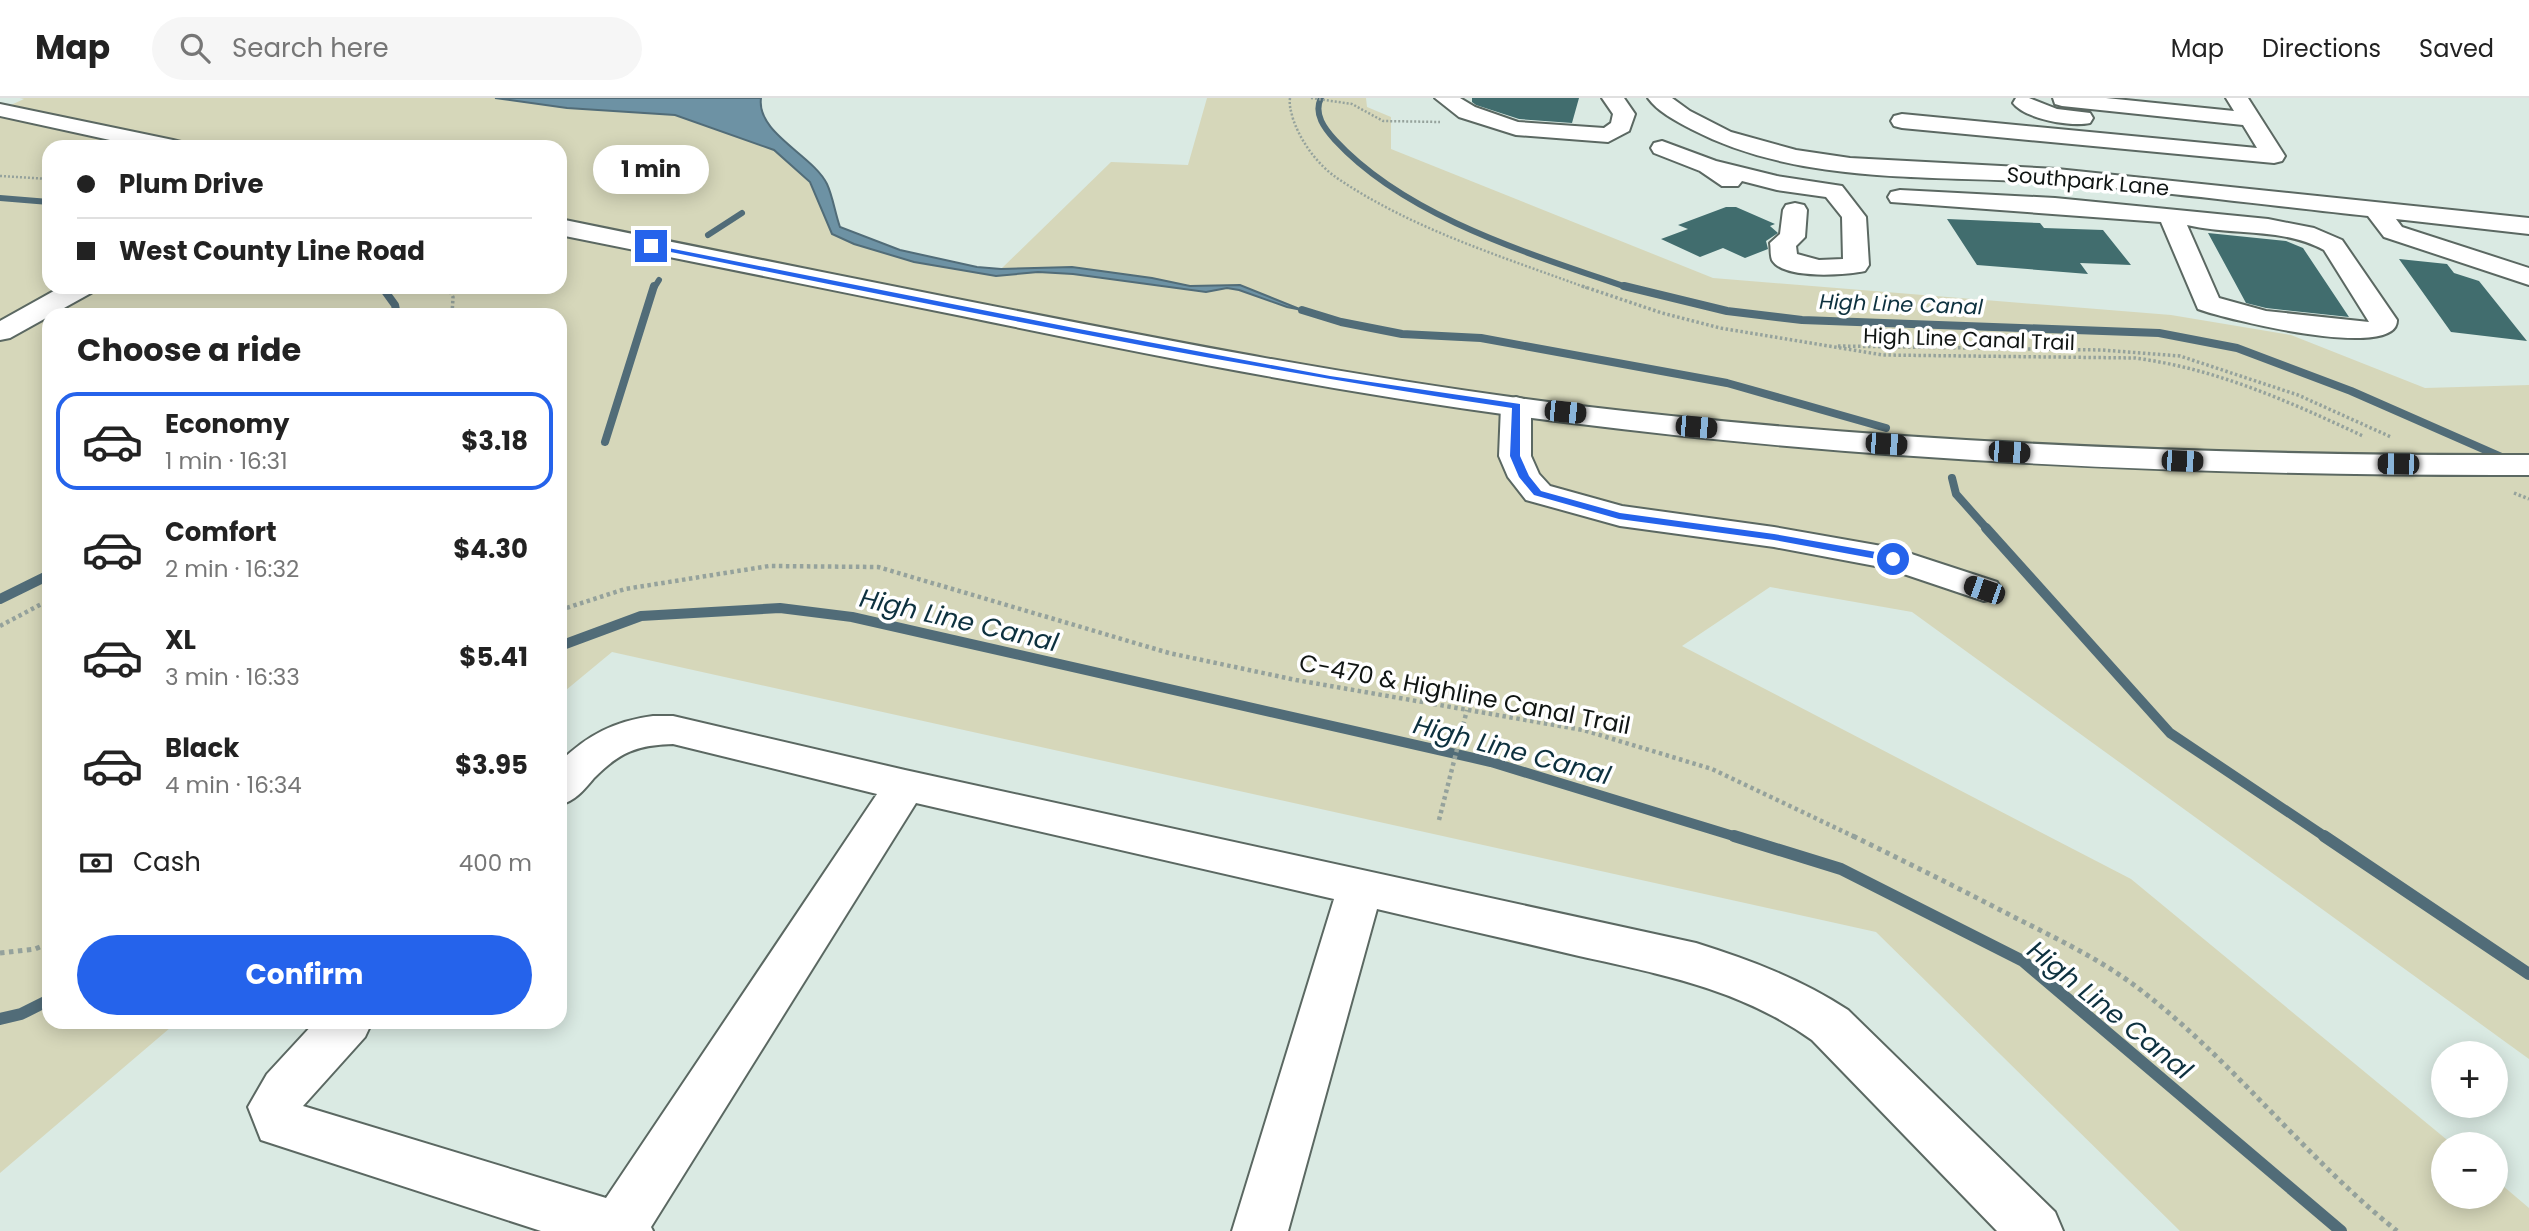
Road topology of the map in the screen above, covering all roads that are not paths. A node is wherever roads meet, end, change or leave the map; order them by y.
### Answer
1 (1446, 98) edge
2 (1614, 98) edge
3 (1659, 98) edge
4 (2237, 98) edge
5 (2024, 103) dead end
6 (0, 110) edge
7 (2054, 112) edge
8 (1902, 121) dead end
9 (2257, 127) junction
10 (140, 140) edge
11 (1662, 148) dead end
12 (1709, 166) junction
13 (2182, 189) junction
14 (1883, 198) junction
15 (1779, 207) junction
16 (2375, 210) junction
17 (1854, 217) junction
18 (2184, 218) junction
19 (2529, 226) edge
20 (567, 228) edge
21 (2529, 277) edge
22 (68, 294) edge
23 (43, 308) edge
24 (42, 309) edge
25 (0, 332) edge
26 (1517, 406) junction
27 (2529, 465) edge
28 (1984, 590) dead end
29 (567, 781) edge
30 (905, 785) junction
31 (1360, 887) junction
32 (341, 1029) edge
33 (620, 1230) edge
34 (1260, 1231) edge
35 (2035, 1231) edge

1 - 2 main road
3 - 14 main road
4 - 9 main road
5 - 7 main road
6 - 10 main road
7 - 8 main road
7 - 9 main road
7 - 9 main road
11 - 12 main road
12 - 15 main road
12 - 17 main road
13 - 14 main road, Southpark Lane
13 - 16 main road, Southpark Lane
13 - 18 main road
14 - 17 main road
14 - 18 main road
15 - 17 main road
15 - 17 main road
16 - 19 main road, Southpark Lane
16 - 21 main road
18 - 18 main road
20 - 26 main road
22 - 23 main road
24 - 25 main road
26 - 27 main road
26 - 28 main road
29 - 30 main road
30 - 31 main road
30 - 33 main road
31 - 34 main road
31 - 35 main road
32 - 33 main road

